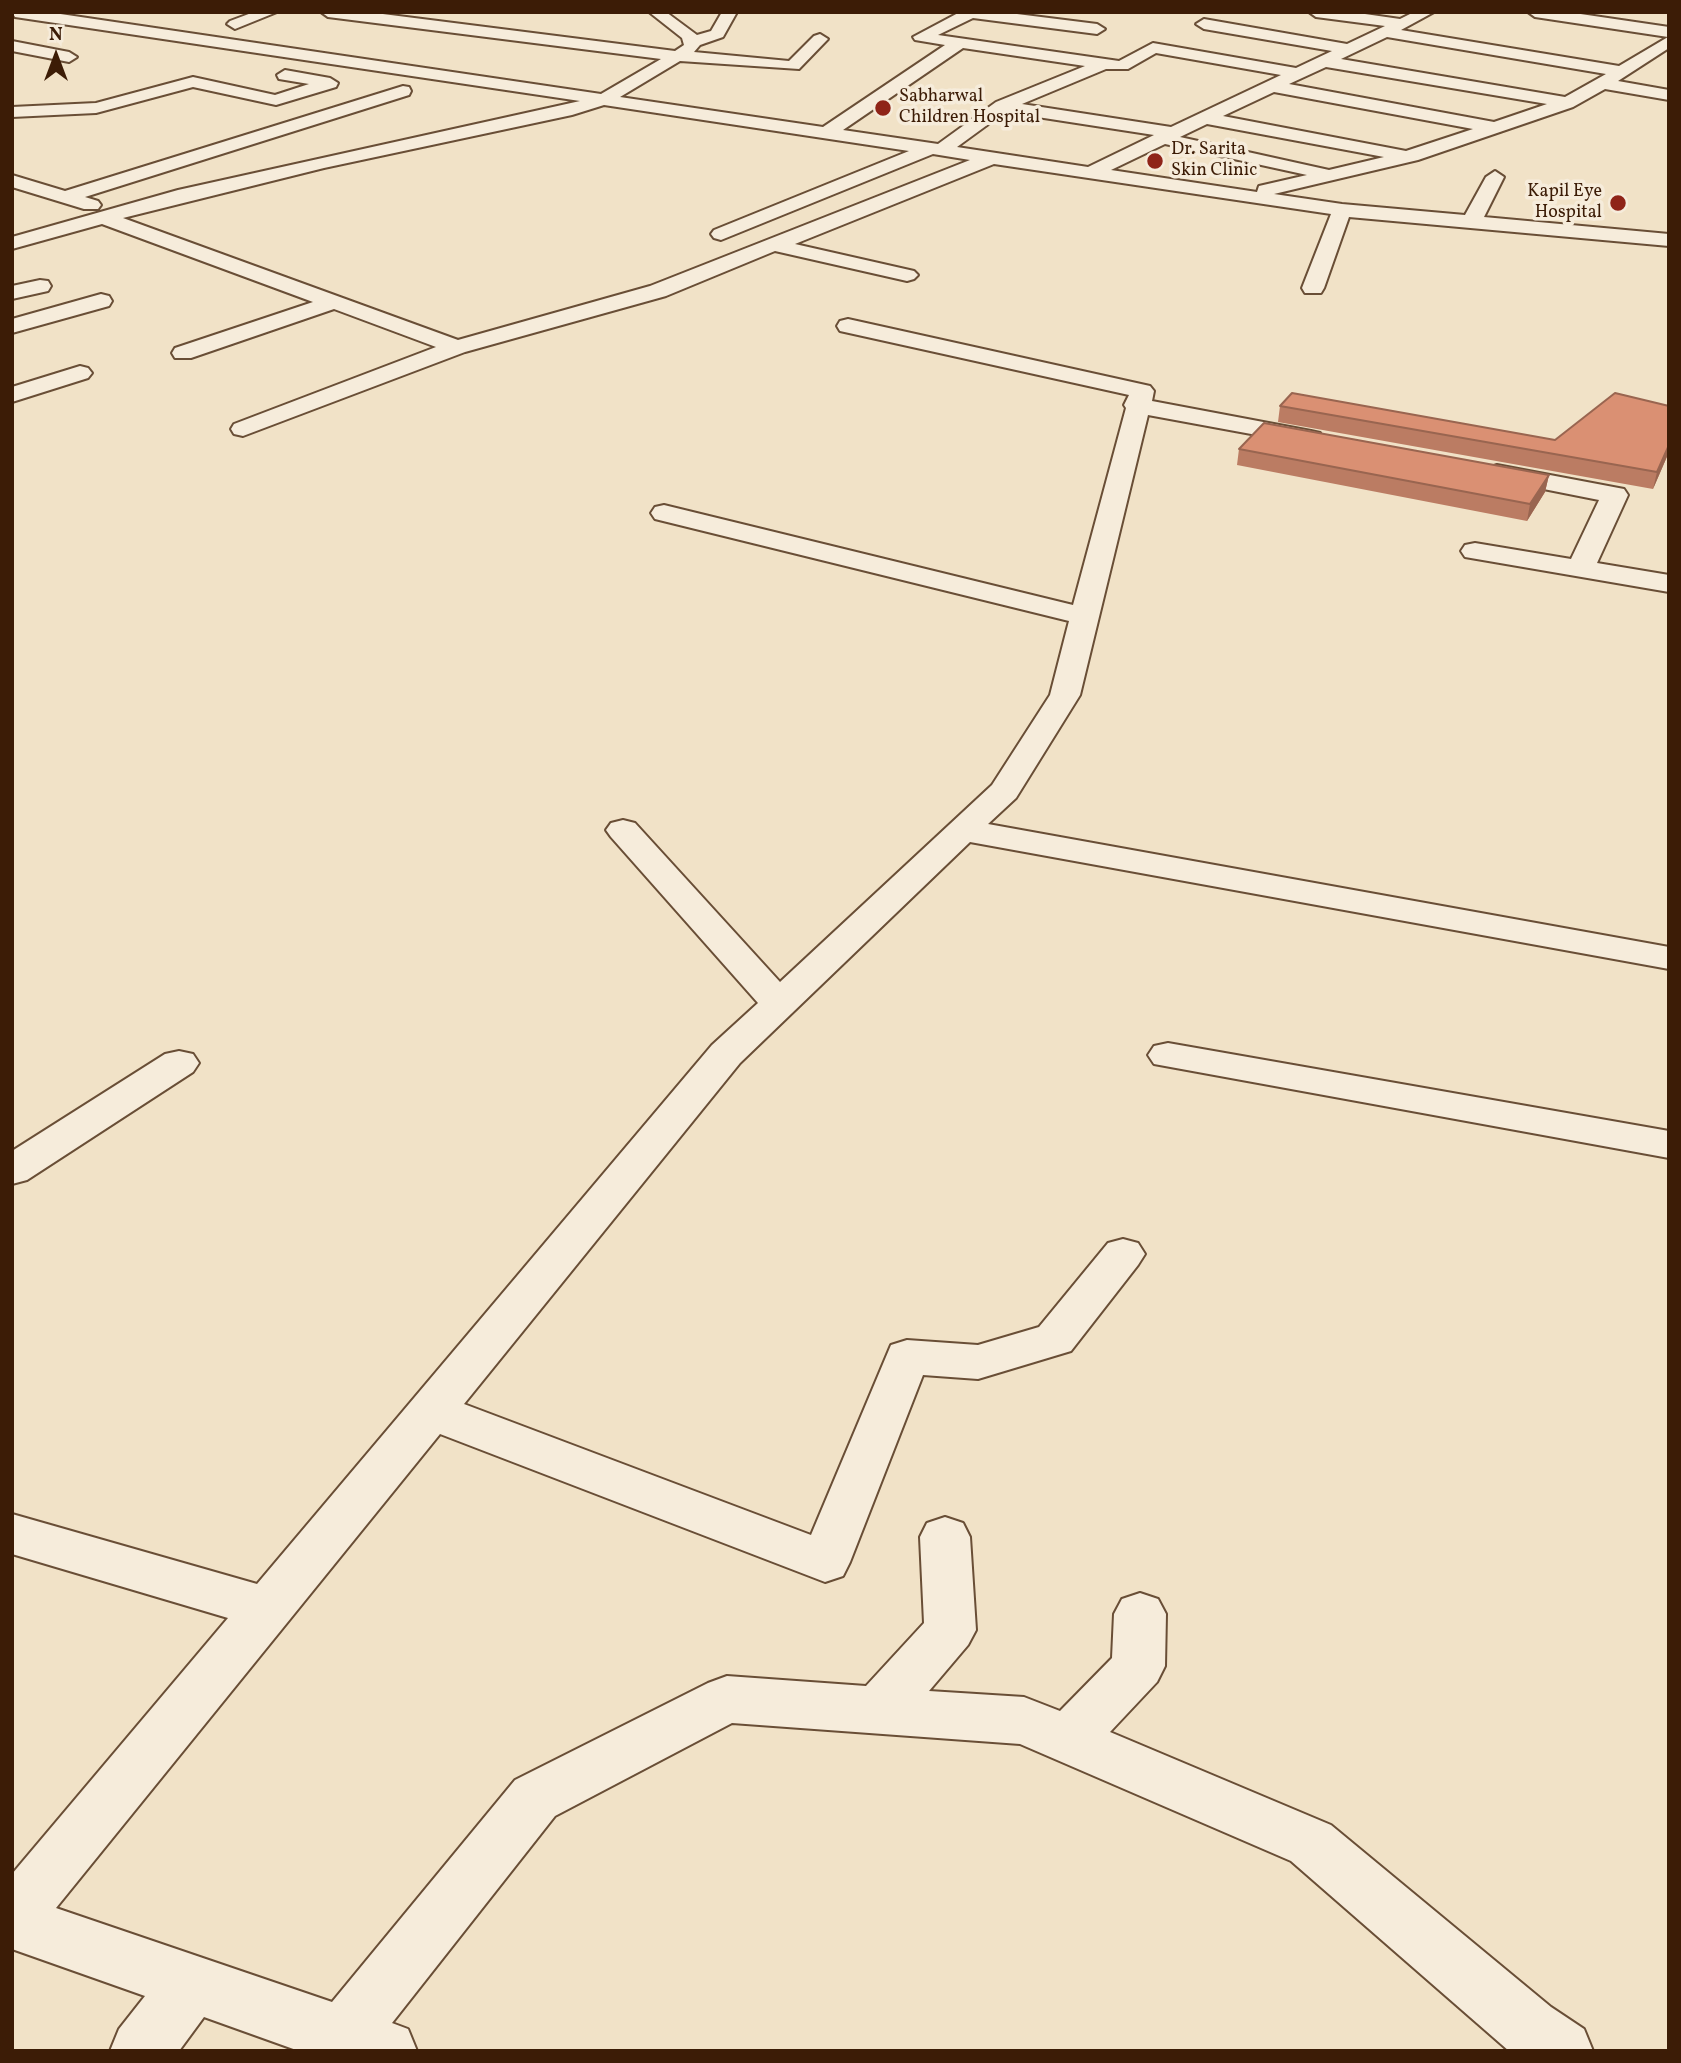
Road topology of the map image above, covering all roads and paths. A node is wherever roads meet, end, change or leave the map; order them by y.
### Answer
1 (15, 12) edge
2 (270, 12) edge
3 (328, 12) edge
4 (656, 12) edge
5 (730, 12) edge
6 (1316, 12) edge
7 (1427, 12) edge
8 (1535, 12) edge
9 (1625, 12) edge
10 (22, 13) edge
11 (972, 13) edge
12 (138, 17) dead end
13 (1564, 17) junction
14 (1114, 18) dead end
15 (235, 24) dead end
16 (1204, 24) dead end
17 (1402, 24) junction
18 (1612, 24) junction
19 (112, 26) junction
20 (1543, 28) dead end
21 (1097, 29) junction
22 (1384, 32) junction
23 (1669, 32) edge
24 (1258, 33) junction
25 (821, 39) dead end
26 (1521, 40) dead end
27 (1669, 41) edge
28 (959, 43) junction
29 (12, 46) edge
30 (1348, 49) junction
31 (685, 50) junction
32 (1500, 51) junction
33 (1053, 56) junction
34 (69, 57) dead end
35 (1208, 57) junction
36 (1641, 59) junction
37 (1322, 61) junction
38 (1105, 63) junction
39 (1669, 63) edge
40 (1622, 72) junction
41 (1297, 73) junction
42 (284, 75) dead end
43 (1603, 84) junction
44 (1270, 86) junction
45 (403, 91) dead end
46 (1669, 94) edge
47 (605, 99) junction
48 (1567, 103) junction
49 (1002, 106) junction
50 (12, 112) edge
51 (1203, 118) junction
52 (1497, 128) junction
53 (828, 132) junction
54 (1167, 136) junction
55 (938, 148) junction
56 (1411, 156) junction
57 (993, 157) junction
58 (882, 166) junction
59 (1093, 172) junction
60 (1337, 175) junction
61 (1495, 177) dead end
62 (936, 179) junction
63 (12, 181) edge
64 (1243, 195) junction
65 (65, 197) junction
66 (1342, 210) junction
67 (110, 215) junction
68 (1472, 222) junction
69 (721, 234) dead end
70 (1669, 240) edge
71 (12, 243) edge
72 (774, 244) junction
73 (907, 275) dead end
74 (40, 286) dead end
75 (1313, 288) dead end
76 (12, 293) edge
77 (101, 301) dead end
78 (334, 302) junction
79 (12, 326) edge
80 (848, 326) dead end
81 (457, 347) junction
82 (183, 353) dead end
83 (80, 373) dead end
84 (12, 395) edge
85 (1136, 405) junction
86 (243, 429) dead end
87 (1341, 444) edge
88 (1478, 470) edge
89 (664, 513) dead end
90 (1475, 551) dead end
91 (1580, 569) junction
92 (1669, 584) edge
93 (1084, 616) junction
94 (963, 830) junction
95 (623, 831) dead end
96 (1669, 958) edge
97 (780, 1004) junction
98 (1168, 1055) dead end
99 (179, 1063) dead end
100 (1669, 1145) edge
101 (12, 1170) edge
102 (1123, 1254) dead end
103 (431, 1411) junction
104 (12, 1534) edge
105 (945, 1537) dead end
106 (268, 1609) junction
107 (1140, 1614) dead end
108 (878, 1710) junction
109 (1068, 1740) junction
110 (12, 1919) edge
111 (192, 1983) junction
112 (365, 2043) edge
113 (141, 2051) edge
114 (1562, 2051) edge

1 - 10 street
2 - 15 street
3 - 31 street
4 - 31 street
5 - 31 street
6 - 17 street
7 - 17 street
8 - 13 street
9 - 18 street
10 - 19 street
11 - 21 street
11 - 28 street
12 - 19 street
13 - 18 street
13 - 20 street
14 - 21 street
16 - 24 street
17 - 22 street
18 - 23 street
19 - 47 street
21 - 33 street
22 - 30 street
22 - 32 street
24 - 30 street
24 - 35 street
25 - 31 street
26 - 32 street
27 - 36 street
28 - 33 street
28 - 53 street
29 - 34 street
30 - 37 street
31 - 47 street
32 - 40 street
33 - 38 street
35 - 38 street
35 - 41 street
36 - 39 street
36 - 40 street
37 - 41 street
37 - 48 street
38 - 49 street
40 - 43 street
41 - 44 street
42 - 50 street
43 - 46 street
43 - 48 street
44 - 51 street
44 - 52 street
45 - 65 street
47 - 53 street
47 - 67 street
48 - 52 street
49 - 54 street
49 - 55 street
51 - 54 street
51 - 56 street
52 - 56 street
53 - 55 street
54 - 59 street
54 - 60 street
55 - 57 street
55 - 58 street
56 - 60 street
57 - 59 street
57 - 62 street
58 - 62 street
58 - 69 street
59 - 64 street
60 - 64 street
61 - 68 street
62 - 72 street
63 - 65 street
64 - 66 street
65 - 67 street
66 - 68 street
66 - 75 street
67 - 71 street
67 - 78 street
68 - 70 street
72 - 73 street
72 - 81 street
74 - 76 street
77 - 79 street
78 - 81 street
78 - 82 street
80 - 85 street
81 - 86 street
83 - 84 street
85 - 87 street
85 - 93 street
88 - 91 street
89 - 93 street
90 - 91 street
91 - 92 street
93 - 94 street
94 - 96 street
94 - 97 street
95 - 97 street
97 - 103 street
98 - 100 street
99 - 101 street
102 - 103 street
103 - 106 street
104 - 106 street
105 - 108 street
106 - 110 street
107 - 109 street
108 - 109 street
108 - 112 street
109 - 114 street
110 - 111 street
111 - 112 street
111 - 113 street

